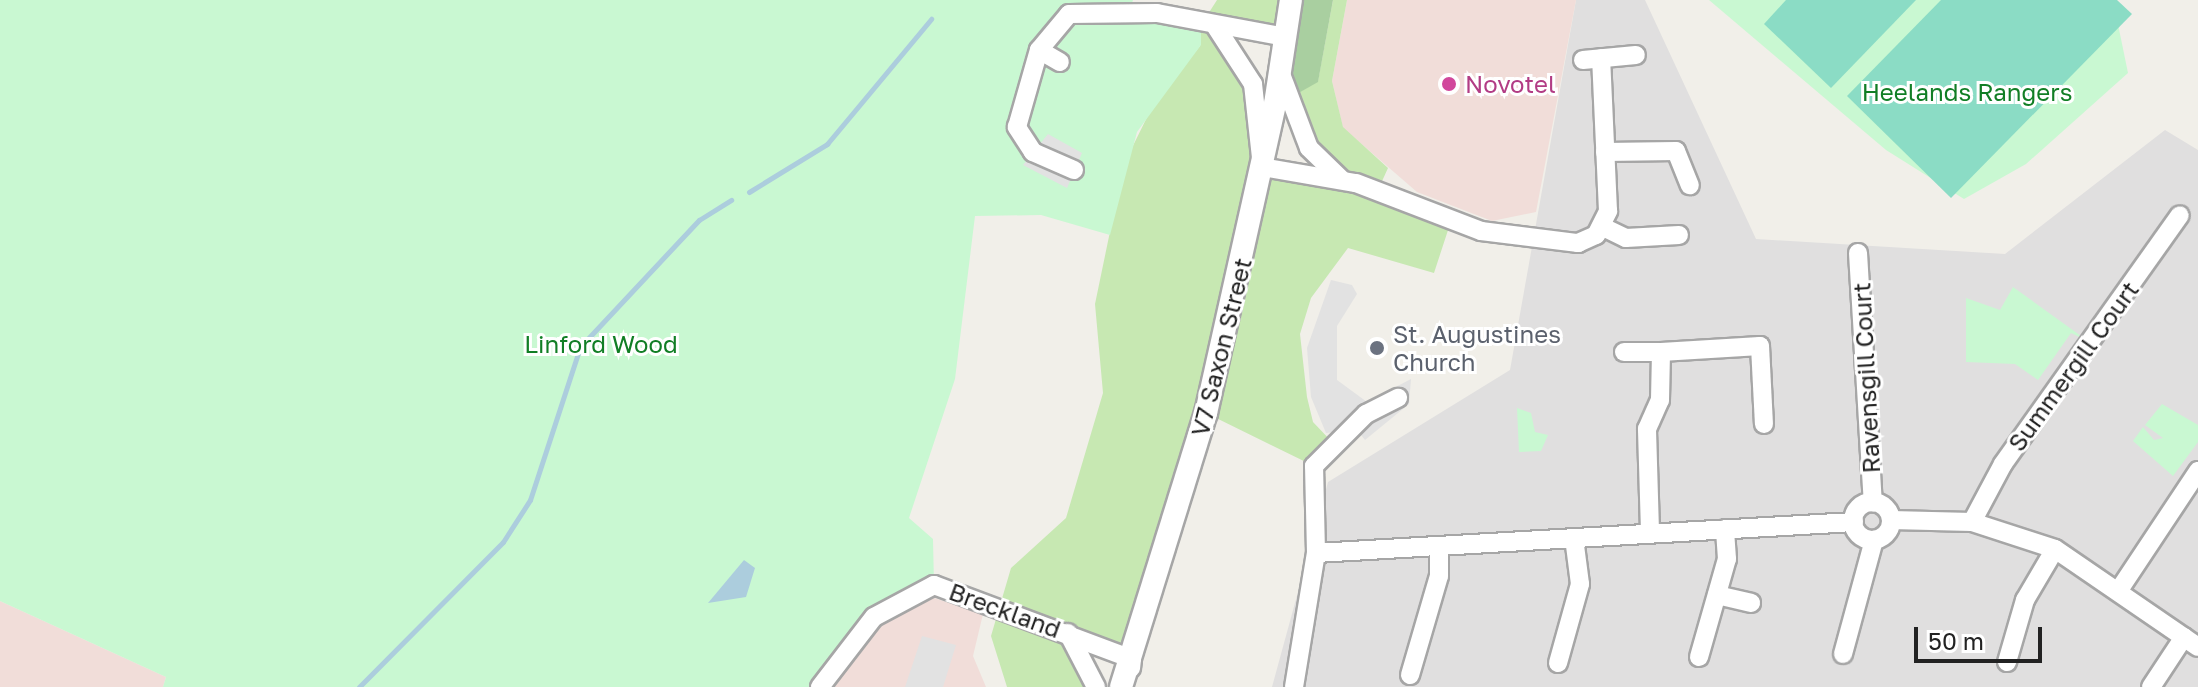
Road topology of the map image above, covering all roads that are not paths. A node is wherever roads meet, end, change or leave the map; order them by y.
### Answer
1 (1291, 0) edge
2 (1216, 27) junction
3 (1285, 37) junction
4 (1039, 50) junction
5 (1636, 55) dead end
6 (1060, 62) dead end
7 (1280, 71) junction
8 (1605, 152) junction
9 (1262, 167) junction
10 (1074, 170) dead end
11 (1342, 180) junction
12 (1690, 185) dead end
13 (2180, 215) dead end
14 (1603, 227) junction
15 (1679, 235) dead end
16 (1858, 253) dead end
17 (1624, 352) dead end
18 (1661, 352) junction
19 (1398, 398) dead end
20 (1764, 424) dead end
21 (2198, 471) edge
22 (1873, 503) junction
23 (1891, 520) junction
24 (1854, 522) junction
25 (1972, 522) junction
26 (1725, 529) junction
27 (1650, 531) junction
28 (1574, 538) junction
29 (1874, 540) junction
30 (1439, 546) junction
31 (2055, 549) junction
32 (1316, 553) junction
33 (2119, 590) junction
34 (1717, 595) junction
35 (1751, 603) dead end
36 (1068, 633) junction
37 (2191, 642) edge
38 (1843, 654) dead end
39 (1699, 657) dead end
40 (1132, 659) junction
41 (2007, 662) dead end
42 (1558, 663) dead end
43 (1410, 675) dead end
44 (820, 687) edge
45 (1096, 687) edge
46 (1121, 687) edge
47 (1128, 687) edge
48 (1294, 687) edge
49 (2151, 687) edge

1 - 3 street, V7 Saxon Street
2 - 3 street
2 - 4 street
2 - 9 street
3 - 7 street, V7 Saxon Street
4 - 6 street
4 - 10 street
5 - 8 street
7 - 9 street, V7 Saxon Street
7 - 11 street
8 - 12 street
8 - 14 street
9 - 11 street
9 - 40 street, V7 Saxon Street
11 - 14 street
13 - 25 street, Summergill Court
14 - 15 street
16 - 22 street, Ravensgill Court
17 - 18 street
18 - 20 street
18 - 27 street
19 - 32 street
21 - 33 street
22 - 23 street
22 - 24 street
23 - 25 street
23 - 29 street
24 - 26 street
24 - 29 street
25 - 31 street
26 - 27 street
26 - 34 street
27 - 28 street
28 - 30 street
28 - 42 street
29 - 38 street
30 - 32 street
30 - 43 street
31 - 33 street
31 - 41 street
32 - 48 street
33 - 37 street
34 - 35 street
34 - 39 street
36 - 40 street, Breckland
36 - 44 street, Breckland
36 - 45 street
37 - 49 street
40 - 46 street, V7 Saxon Street
40 - 47 street

